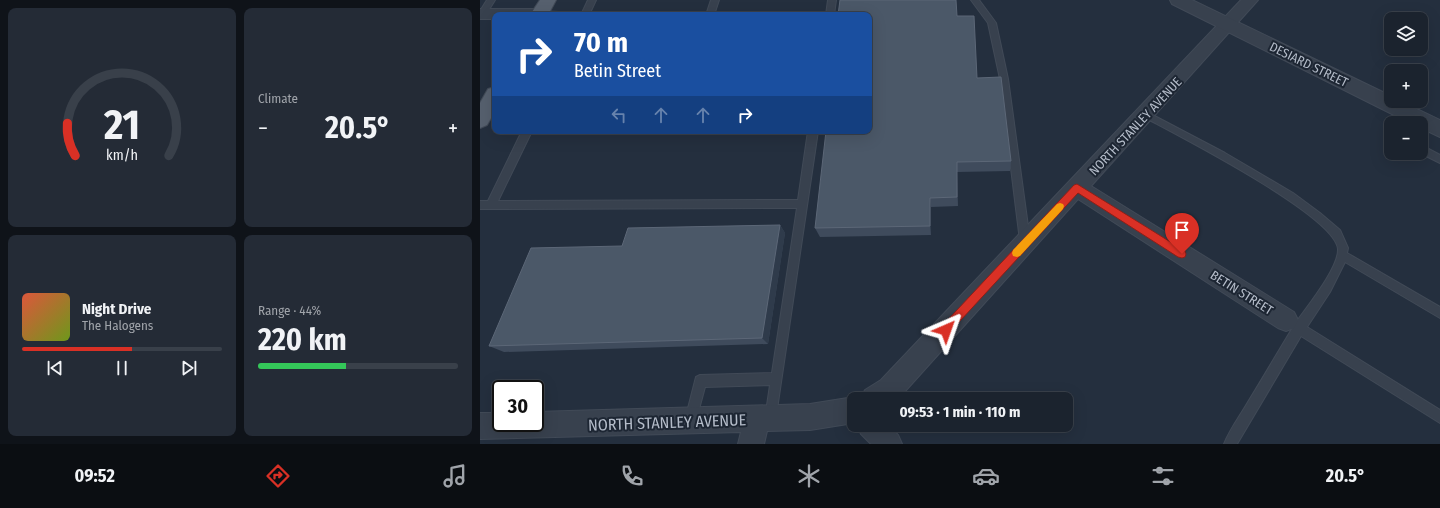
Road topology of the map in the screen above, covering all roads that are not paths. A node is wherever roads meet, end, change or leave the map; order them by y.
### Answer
1 (491, 0) edge
2 (548, 0) edge
3 (592, 0) edge
4 (715, 0) edge
5 (832, 0) edge
6 (975, 0) edge
7 (1178, 0) edge
8 (1250, 0) edge
9 (541, 12) edge
10 (586, 12) edge
11 (711, 12) edge
12 (830, 12) edge
13 (481, 14) edge
14 (492, 14) edge
15 (1229, 25) junction
16 (492, 99) edge
17 (1146, 114) junction
18 (1407, 116) edge
19 (480, 120) edge
20 (1428, 125) edge
21 (1440, 129) edge
22 (526, 134) edge
23 (813, 134) edge
24 (1428, 153) edge
25 (1440, 159) edge
26 (1077, 188) junction
27 (802, 204) junction
28 (480, 205) edge
29 (491, 205) junction
30 (1025, 244) junction
31 (1342, 255) junction
32 (1440, 313) edge
33 (1293, 324) junction
34 (776, 379) junction
35 (885, 392) edge
36 (847, 411) edge
37 (1440, 417) edge
38 (763, 419) junction
39 (691, 421) junction
40 (480, 426) edge
41 (877, 432) edge
42 (751, 444) edge
43 (889, 444) edge
44 (1230, 444) edge

1 - 13 lane
2 - 9 main road
3 - 10 lane
4 - 11 lane
5 - 12 lane
6 - 30 lane
7 - 15 street, DESIARD STREET
8 - 15 street, NORTH STANLEY AVENUE
13 - 14 street
15 - 17 street, NORTH STANLEY AVENUE
15 - 18 street, DESIARD STREET
16 - 19 main road
17 - 26 street, NORTH STANLEY AVENUE
17 - 31 lane
20 - 21 street, DESIARD STREET
22 - 29 lane
23 - 27 lane
24 - 25 lane
26 - 30 street, NORTH STANLEY AVENUE
26 - 33 street, BETIN STREET
27 - 29 lane
27 - 34 lane
28 - 29 lane
30 - 35 street, NORTH STANLEY AVENUE
31 - 32 lane
31 - 33 lane
33 - 37 lane
33 - 44 lane
34 - 38 lane
34 - 39 lane
36 - 38 street, NORTH STANLEY AVENUE
38 - 39 street, NORTH STANLEY AVENUE
38 - 42 street
39 - 40 street, NORTH STANLEY AVENUE
41 - 43 street

